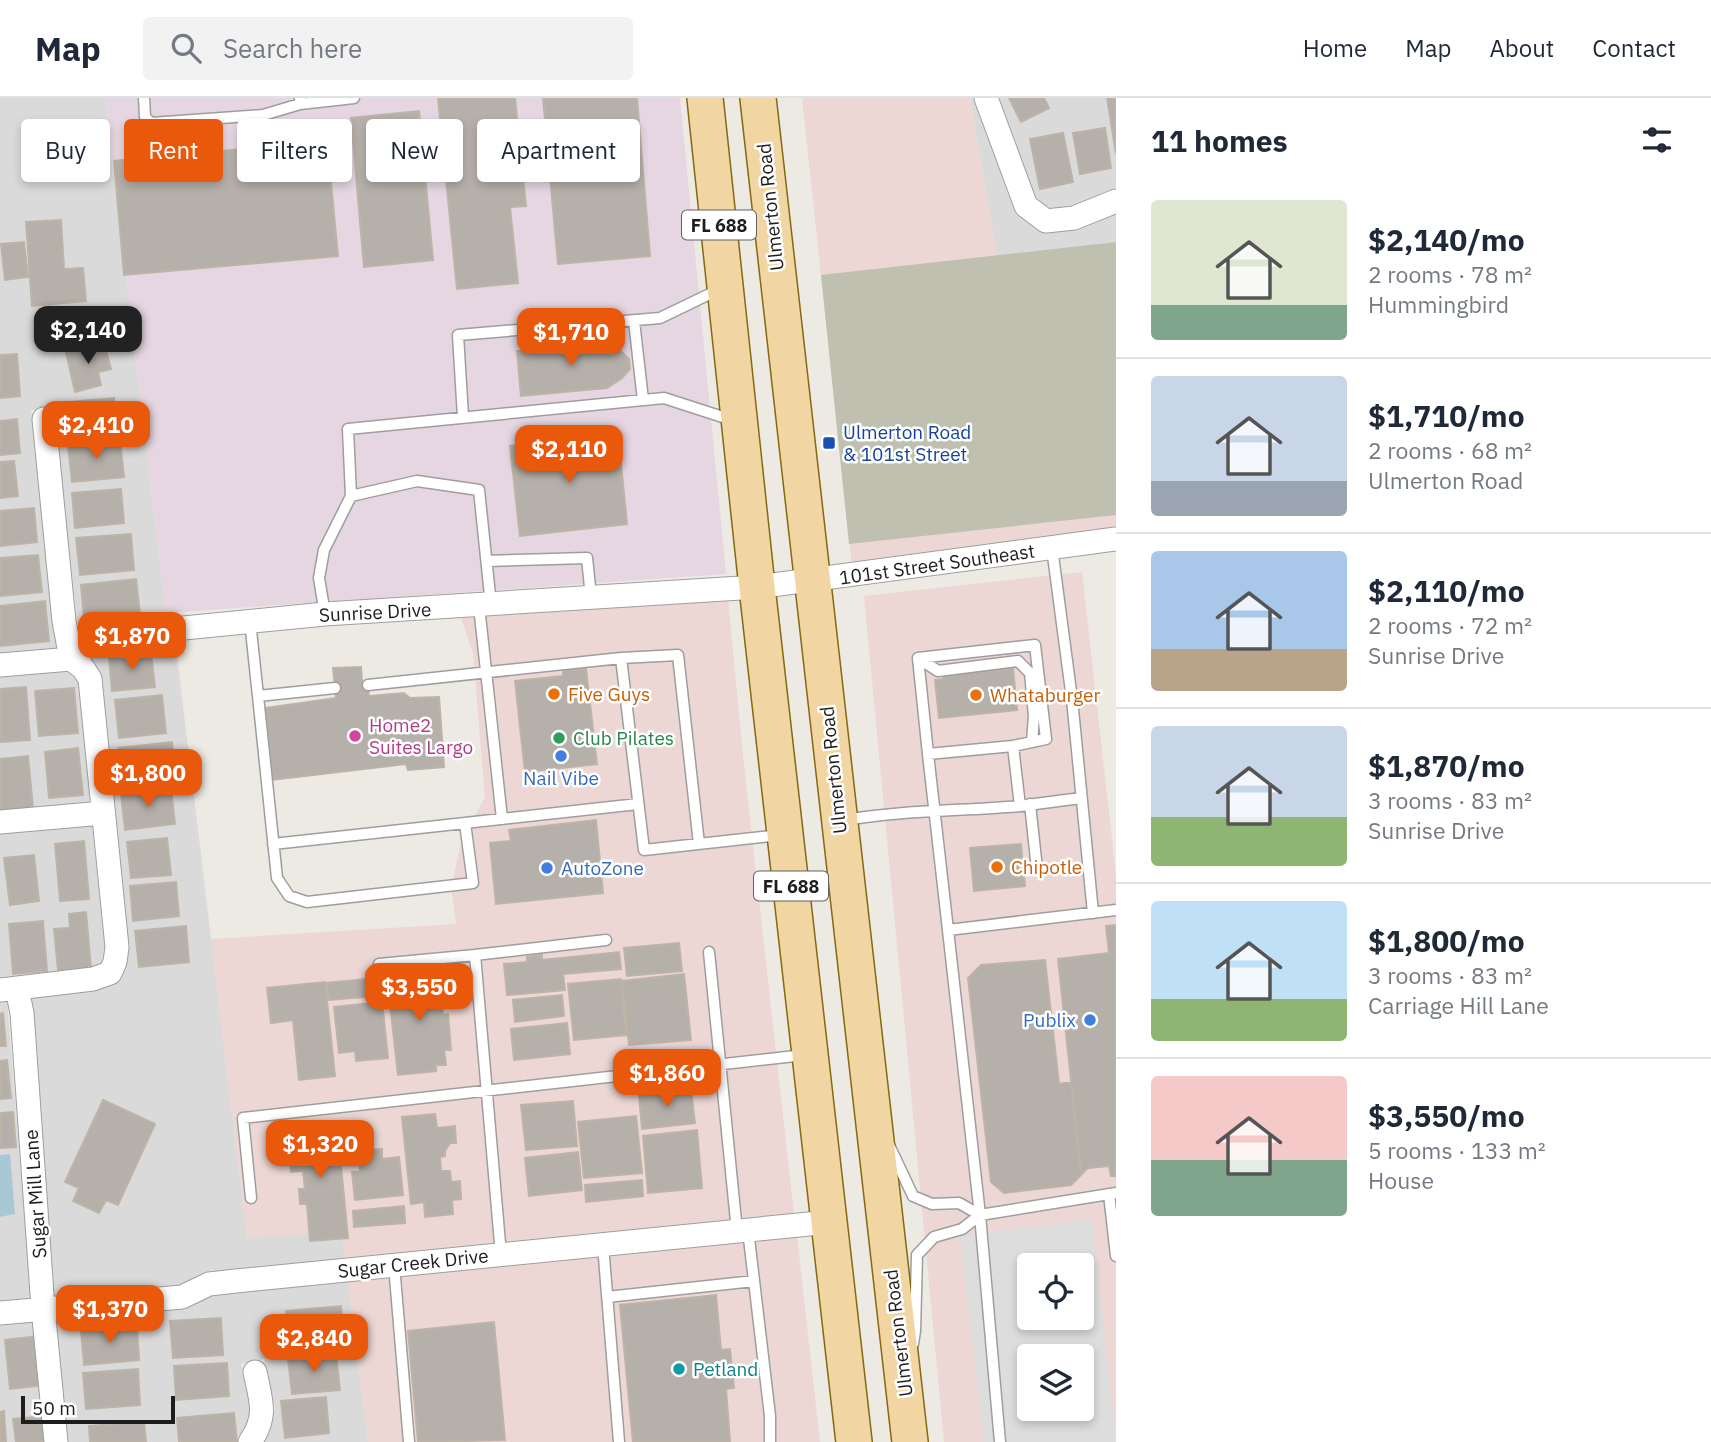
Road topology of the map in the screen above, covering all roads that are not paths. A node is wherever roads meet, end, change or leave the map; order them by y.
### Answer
1 (144, 98) edge
2 (354, 98) edge
3 (705, 98) edge
4 (758, 98) edge
5 (986, 98) edge
6 (300, 101) edge
7 (1116, 201) edge
8 (725, 286) junction
9 (634, 321) junction
10 (643, 400) junction
11 (463, 417) junction
12 (44, 419) dead end
13 (741, 423) junction
14 (351, 496) junction
15 (1116, 539) edge
16 (1052, 548) junction
17 (487, 562) junction
18 (812, 580) junction
19 (757, 587) junction
20 (591, 597) junction
21 (485, 606) junction
22 (325, 614) junction
23 (250, 621) junction
24 (621, 658) junction
25 (918, 658) junction
26 (71, 659) junction
27 (0, 665) edge
28 (486, 673) junction
29 (368, 685) dead end
30 (335, 688) dead end
31 (258, 696) junction
32 (1032, 742) junction
33 (1013, 746) junction
34 (928, 754) junction
35 (1081, 798) junction
36 (638, 804) junction
37 (1025, 805) junction
38 (934, 809) junction
39 (103, 813) junction
40 (502, 819) junction
41 (839, 821) junction
42 (0, 822) edge
43 (465, 823) junction
44 (786, 835) junction
45 (273, 844) junction
46 (699, 844) junction
47 (1037, 869) dead end
48 (1116, 910) edge
49 (1093, 913) junction
50 (948, 930) junction
51 (606, 940) dead end
52 (709, 952) dead end
53 (475, 955) junction
54 (379, 964) dead end
55 (9, 989) edge
56 (810, 1054) junction
57 (722, 1064) junction
58 (487, 1090) junction
59 (873, 1116) junction
60 (1113, 1194) edge
61 (251, 1198) dead end
62 (980, 1215) junction
63 (829, 1222) junction
64 (742, 1231) junction
65 (603, 1245) junction
66 (501, 1255) junction
67 (1116, 1256) edge
68 (394, 1265) junction
69 (754, 1281) junction
70 (607, 1297) junction
71 (43, 1308) junction
72 (0, 1312) edge
73 (255, 1372) dead end
74 (904, 1384) junction
75 (56, 1442) edge
76 (250, 1442) edge
77 (409, 1442) edge
78 (619, 1442) edge
79 (770, 1442) edge
80 (854, 1442) edge
81 (910, 1442) edge
82 (1000, 1442) edge

1 - 6 lane
2 - 6 lane
3 - 8 main road, FL 688
4 - 18 main road, Ulmerton Road / FL 688
5 - 7 street
8 - 9 lane
8 - 13 main road, FL 688
9 - 10 lane
9 - 11 lane
10 - 11 lane
10 - 13 lane
11 - 14 lane
12 - 26 street
13 - 19 main road, FL 688
14 - 17 lane
14 - 22 lane
15 - 16 street, 101st Street Southeast
16 - 18 street, 101st Street Southeast
16 - 35 lane
17 - 20 lane
17 - 21 lane
18 - 19 street, 101st Street Southeast
18 - 41 main road, Ulmerton Road / FL 688
19 - 20 street, Sunrise Drive
19 - 44 main road, FL 688
20 - 21 street, Sunrise Drive
21 - 22 street, Sunrise Drive
21 - 28 lane
22 - 23 street, Sunrise Drive
23 - 26 street, Sunrise Drive
23 - 31 lane
24 - 28 lane
24 - 36 lane
24 - 46 lane
25 - 32 lane
25 - 32 lane
25 - 34 lane
26 - 27 street
26 - 39 street
28 - 29 lane
28 - 40 lane
30 - 31 lane
31 - 45 lane
32 - 33 lane
33 - 34 lane
33 - 37 lane
34 - 38 lane
35 - 37 lane
35 - 49 lane
36 - 40 lane
36 - 46 lane
37 - 38 lane
37 - 47 lane
38 - 41 lane
38 - 50 lane
39 - 42 street
39 - 55 street
40 - 43 lane
41 - 59 main road, Ulmerton Road / FL 688
43 - 45 lane
43 - 45 lane
44 - 46 lane
44 - 56 main road, FL 688
48 - 49 lane
49 - 50 lane
50 - 62 lane
51 - 53 lane
52 - 57 lane
53 - 54 lane
53 - 58 lane
55 - 71 street, Sugar Mill Lane
56 - 57 lane
56 - 63 main road, FL 688
57 - 58 lane
57 - 64 lane
58 - 61 lane
58 - 66 lane
59 - 62 lane
59 - 74 main road, Ulmerton Road / FL 688
60 - 62 lane
60 - 67 lane
62 - 74 lane
62 - 82 lane
63 - 64 street, Sugar Creek Drive
63 - 80 main road, FL 688
64 - 65 street, Sugar Creek Drive
64 - 69 lane
65 - 66 street, Sugar Creek Drive
65 - 70 lane
66 - 68 street, Sugar Creek Drive
68 - 71 street, Sugar Creek Drive
68 - 77 lane
69 - 70 lane
69 - 79 lane
70 - 78 lane
71 - 72 street, Sugar Creek Drive
71 - 75 street, Sugar Mill Lane
73 - 76 street
74 - 81 main road, Ulmerton Road / FL 688

